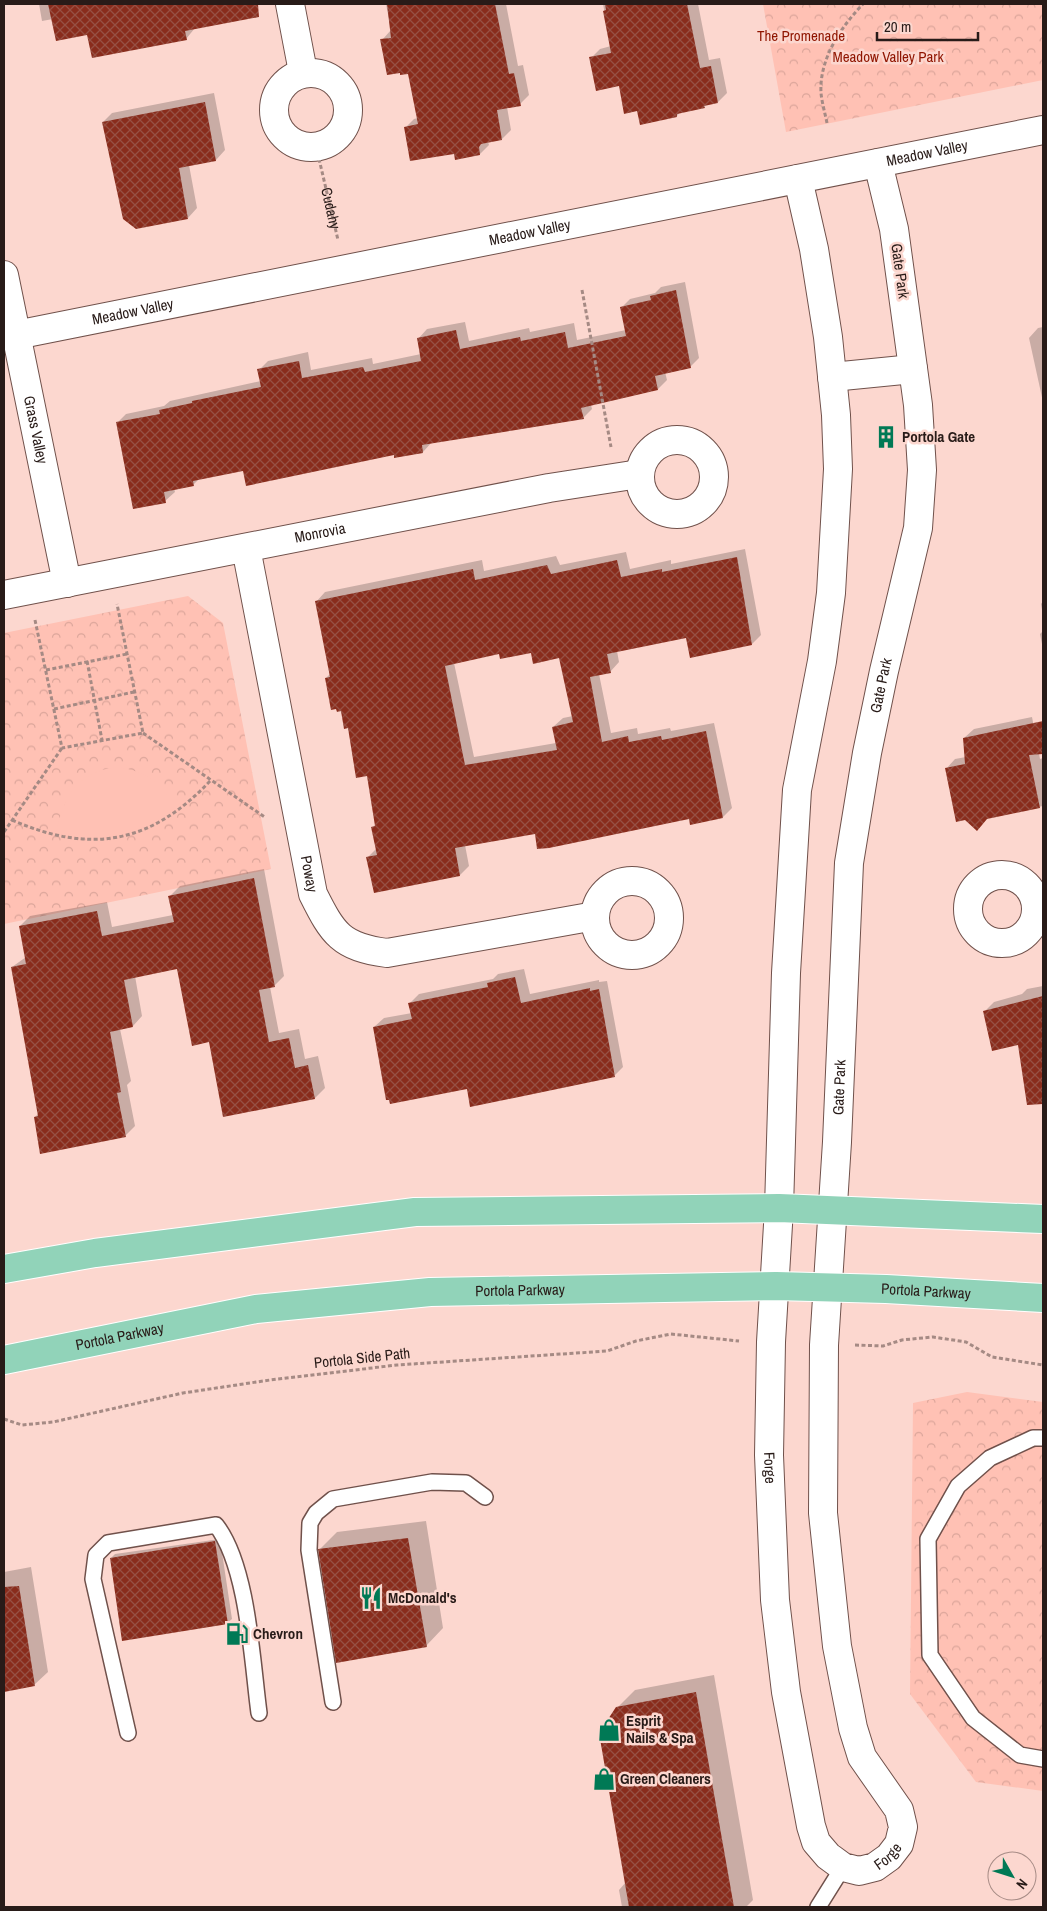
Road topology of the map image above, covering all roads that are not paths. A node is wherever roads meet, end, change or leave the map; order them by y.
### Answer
1 (290, 4) edge
2 (303, 72) junction
3 (1043, 130) edge
4 (878, 163) junction
5 (798, 179) junction
6 (4, 275) edge
7 (16, 335) junction
8 (913, 369) junction
9 (832, 377) junction
10 (628, 476) road end
11 (246, 548) junction
12 (67, 583) junction
13 (16, 593) edge
14 (595, 916) dead end
15 (780, 1208) junction
16 (832, 1212) junction
17 (1043, 1219) edge
18 (4, 1268) edge
19 (776, 1286) junction
20 (828, 1287) junction
21 (1043, 1298) edge
22 (4, 1360) edge
23 (1043, 1438) edge
24 (485, 1497) dead end
25 (333, 1702) dead end
26 (259, 1713) dead end
27 (128, 1733) dead end
28 (1043, 1759) edge
29 (843, 1867) junction
30 (818, 1907) edge

1 - 2 street
2 - 2 street
3 - 4 street, Meadow Valley
4 - 5 street, Meadow Valley
4 - 8 street, Gate Park
5 - 7 street, Meadow Valley
5 - 9 street
6 - 7 street, Grass Valley
7 - 12 street, Grass Valley
8 - 9 street
8 - 16 street, Gate Park
9 - 15 street
10 - 11 street, Monrovia
11 - 12 street, Monrovia
11 - 14 street, Poway
12 - 13 street, Monrovia
15 - 16 main road
15 - 18 main road
15 - 19 street, Forge
16 - 17 main road
16 - 20 street, Forge
19 - 20 main road, Portola Parkway
19 - 22 main road, Portola Parkway
19 - 29 street, Forge
20 - 21 main road, Portola Parkway
20 - 29 street, Forge
23 - 28 lane
24 - 25 lane
26 - 27 lane
29 - 30 lane

